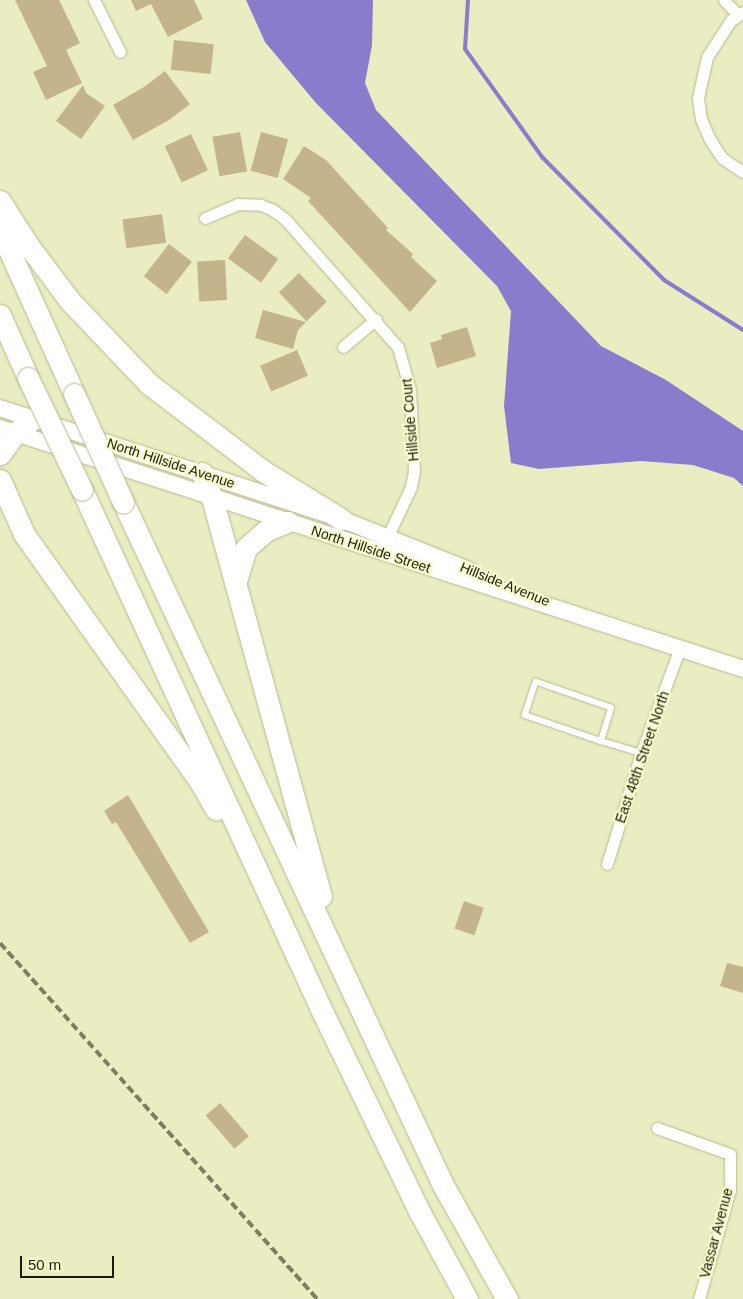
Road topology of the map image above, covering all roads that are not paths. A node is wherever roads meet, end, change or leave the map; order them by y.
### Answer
1 (94, 0) edge
2 (724, 0) edge
3 (740, 13) edge
4 (120, 52) dead end
5 (743, 172) edge
6 (0, 201) edge
7 (205, 218) dead end
8 (0, 230) edge
9 (0, 315) edge
10 (376, 319) junction
11 (343, 347) dead end
12 (0, 408) edge
13 (33, 418) junction
14 (7, 430) edge
15 (0, 454) edge
16 (202, 473) junction
17 (0, 480) edge
18 (212, 498) junction
19 (341, 519) junction
20 (287, 522) junction
21 (384, 545) junction
22 (236, 583) junction
23 (679, 650) junction
24 (743, 669) edge
25 (601, 741) junction
26 (641, 753) junction
27 (607, 864) dead end
28 (358, 1003) junction
29 (321, 1009) junction
30 (657, 1128) dead end
31 (467, 1299) edge
32 (507, 1299) edge
33 (699, 1299) edge

1 - 4 street
2 - 3 street
3 - 5 street
6 - 19 highway
7 - 10 street, Hillside Court
8 - 28 highway, bridge
9 - 29 highway, bridge
10 - 11 street
10 - 21 street, Hillside Court
12 - 13 main road, North Hillside Avenue
13 - 14 highway
13 - 16 main road, North Hillside Avenue
14 - 15 highway
14 - 18 main road, North Hillside Street
16 - 18 highway
16 - 19 main road, North Hillside Avenue
17 - 29 highway
18 - 20 main road, North Hillside Street
18 - 22 highway
19 - 21 main road, Hillside Avenue
20 - 21 main road, North Hillside Street
20 - 22 highway
21 - 23 main road, Hillside Avenue
22 - 28 highway
23 - 24 main road
23 - 26 street, East 48th Street North
25 - 25 lane
25 - 26 lane
26 - 27 street, East 48th Street North
28 - 32 highway
29 - 31 highway
30 - 33 street, Vassar Avenue

